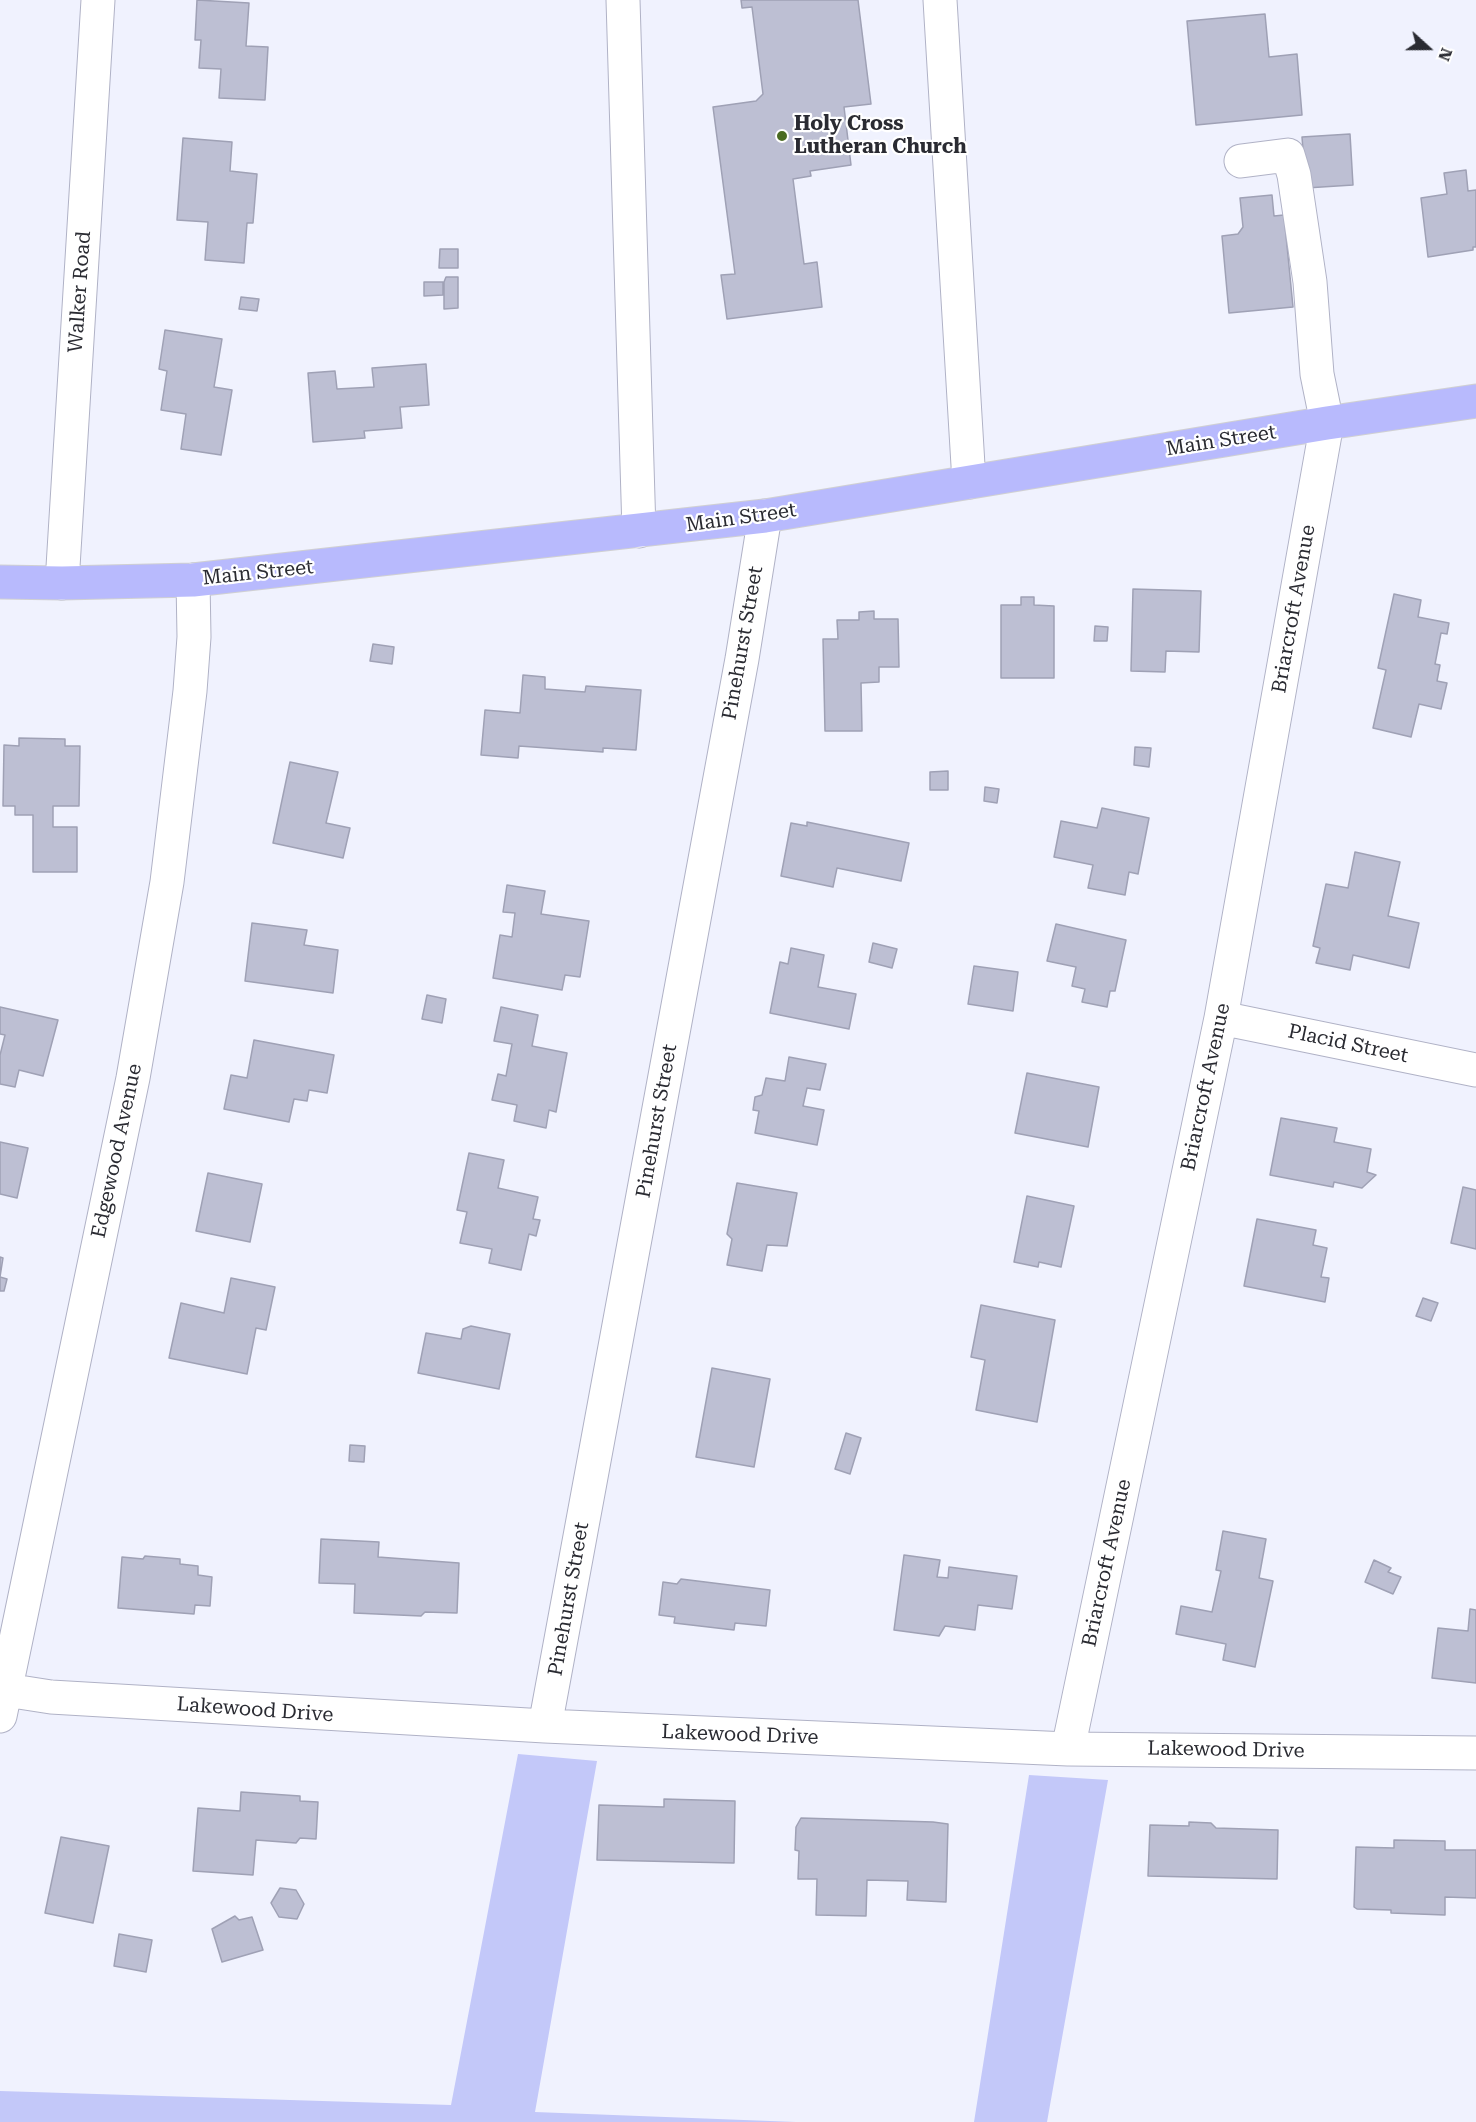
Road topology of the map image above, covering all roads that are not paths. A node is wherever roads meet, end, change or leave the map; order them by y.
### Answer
1 (98, 0) edge
2 (623, 0) edge
3 (940, 0) edge
4 (1241, 161) dead end
5 (1476, 401) edge
6 (1327, 423) junction
7 (969, 482) junction
8 (765, 516) junction
9 (639, 531) junction
10 (193, 580) junction
11 (0, 582) edge
12 (62, 583) junction
13 (1221, 1017) junction
14 (1476, 1070) edge
15 (3, 1703) edge
16 (545, 1726) junction
17 (1068, 1749) junction
18 (1476, 1753) edge

1 - 12 street, Walker Road
2 - 9 street
3 - 7 street
4 - 6 street
5 - 6 main road, Main Street
6 - 7 main road, Main Street
6 - 13 street, Briarcroft Avenue
7 - 8 main road, Main Street
8 - 9 main road, Main Street
8 - 16 street, Pinehurst Street
9 - 10 main road, Main Street
10 - 12 main road, Main Street
10 - 15 street, Edgewood Avenue
11 - 12 main road, Main Street
13 - 14 street, Placid Street
13 - 17 street, Briarcroft Avenue
15 - 16 street, Lakewood Drive
16 - 17 street, Lakewood Drive
17 - 18 street, Lakewood Drive

